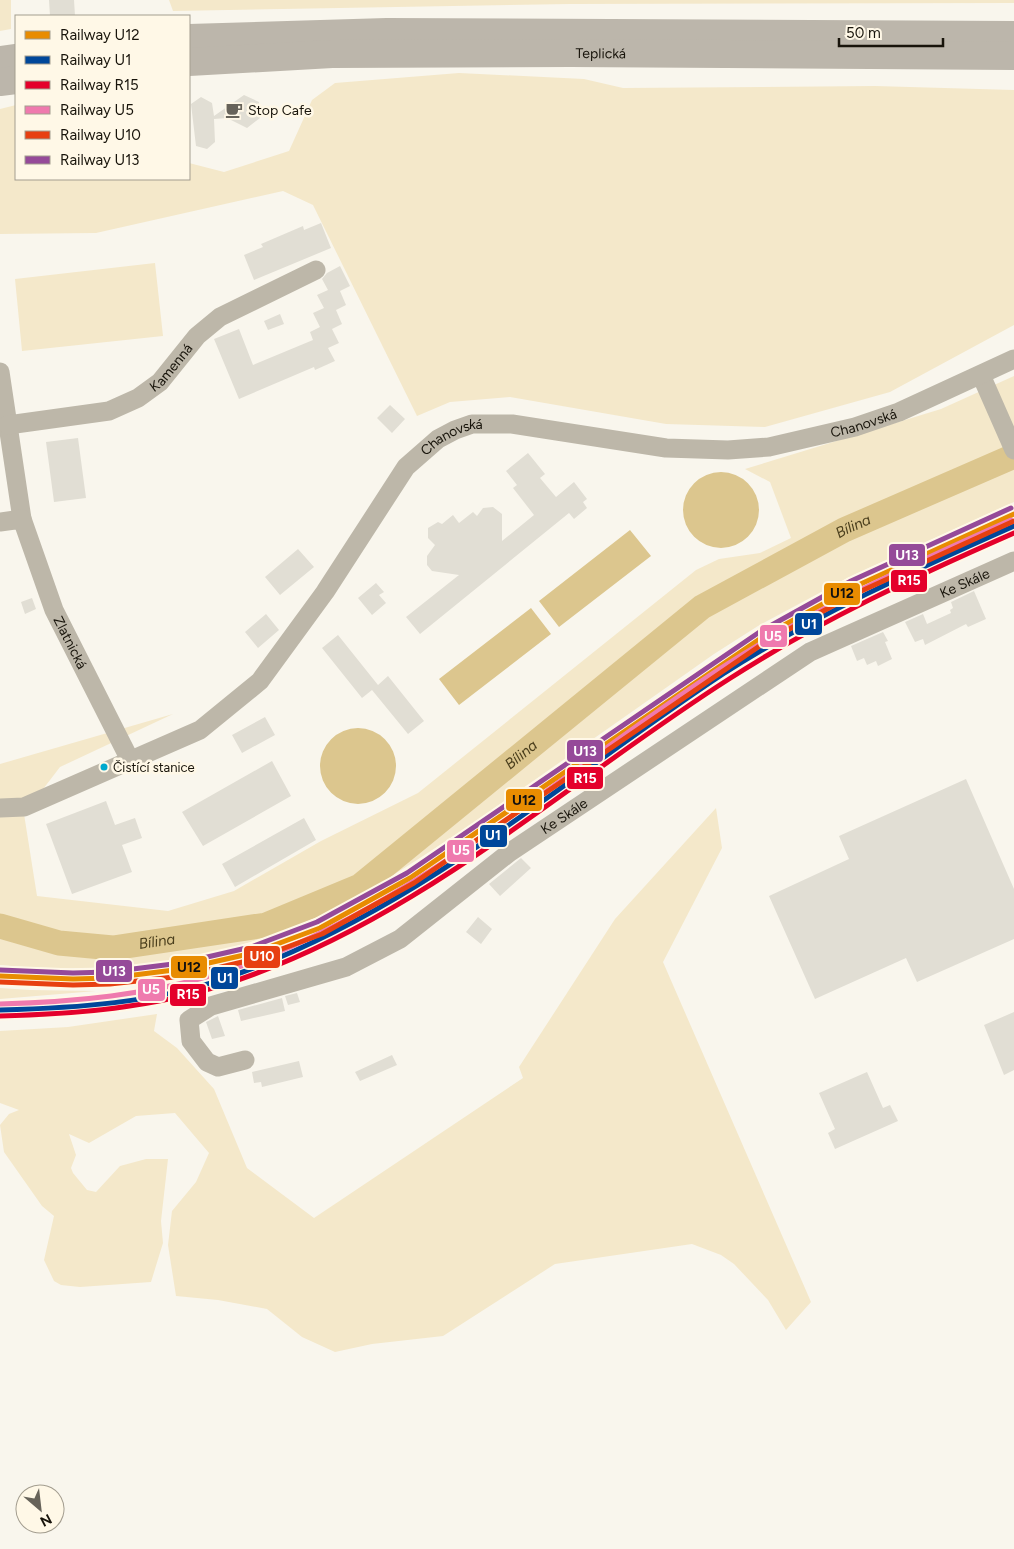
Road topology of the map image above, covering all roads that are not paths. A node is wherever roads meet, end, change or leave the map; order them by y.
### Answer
1 (1014, 35) edge
2 (190, 38) edge
3 (1014, 56) edge
4 (15, 58) edge
5 (0, 60) edge
6 (190, 62) edge
7 (15, 80) edge
8 (0, 82) edge
9 (316, 270) dead end
10 (1014, 359) edge
11 (0, 372) edge
12 (981, 375) junction
13 (8, 425) junction
14 (1014, 450) edge
15 (22, 519) junction
16 (0, 522) edge
17 (1014, 561) edge
18 (130, 760) junction
19 (0, 808) edge
20 (245, 1060) dead end

1 - 2 highway, Teplická
3 - 6 highway, Teplická
4 - 5 highway
7 - 8 highway
9 - 13 street, Kamenná
10 - 12 street, Chanovská
11 - 13 street, Zlatnická
12 - 14 street
12 - 18 street, Chanovská
13 - 15 street, Zlatnická
15 - 16 street
15 - 18 street, Zlatnická
17 - 20 street, Ke Skále
18 - 19 street, Chanovská

